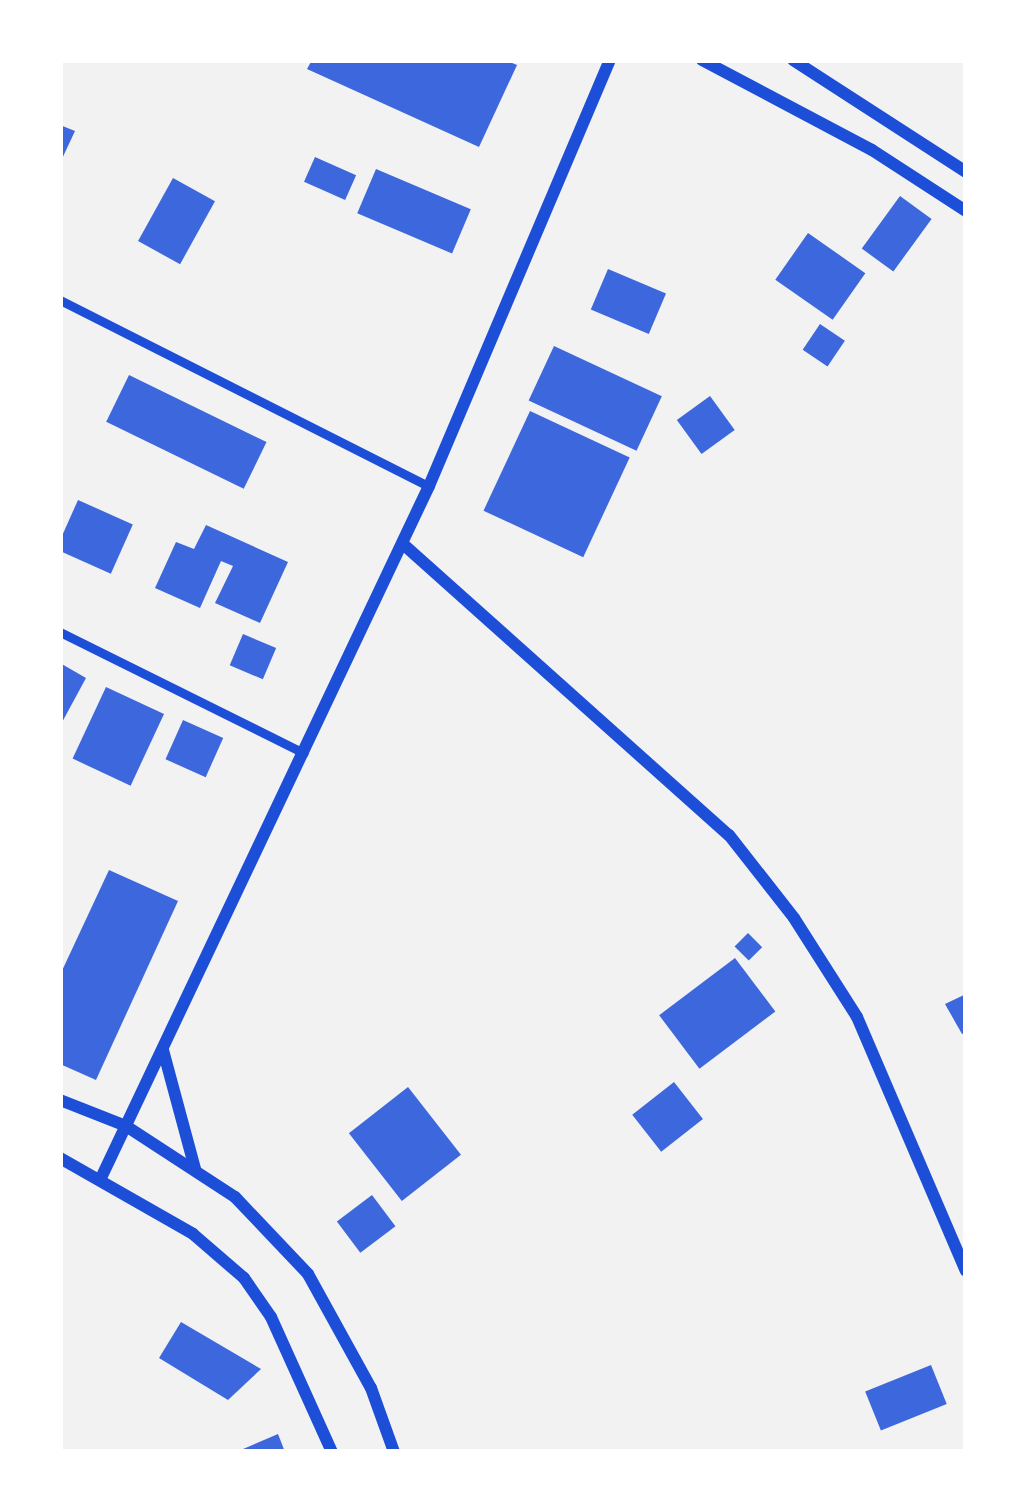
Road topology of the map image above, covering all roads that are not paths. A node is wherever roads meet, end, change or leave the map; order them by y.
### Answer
1 (610, 60) edge
2 (702, 60) edge
3 (793, 60) edge
4 (966, 172) edge
5 (966, 211) edge
6 (60, 300) edge
7 (429, 486) junction
8 (403, 544) junction
9 (60, 632) edge
10 (304, 753) junction
11 (163, 1049) junction
12 (60, 1100) edge
13 (127, 1126) junction
14 (60, 1158) edge
15 (197, 1173) junction
16 (100, 1178) junction
17 (966, 1271) edge
18 (332, 1452) edge
19 (394, 1452) edge

1 - 7 street
2 - 5 street
3 - 4 street
6 - 7 lane
7 - 8 street
8 - 10 street
8 - 17 street
9 - 10 lane
10 - 11 street
11 - 13 street
11 - 15 street
12 - 13 street
13 - 15 street
13 - 16 street
14 - 16 street
15 - 19 street
16 - 18 street

